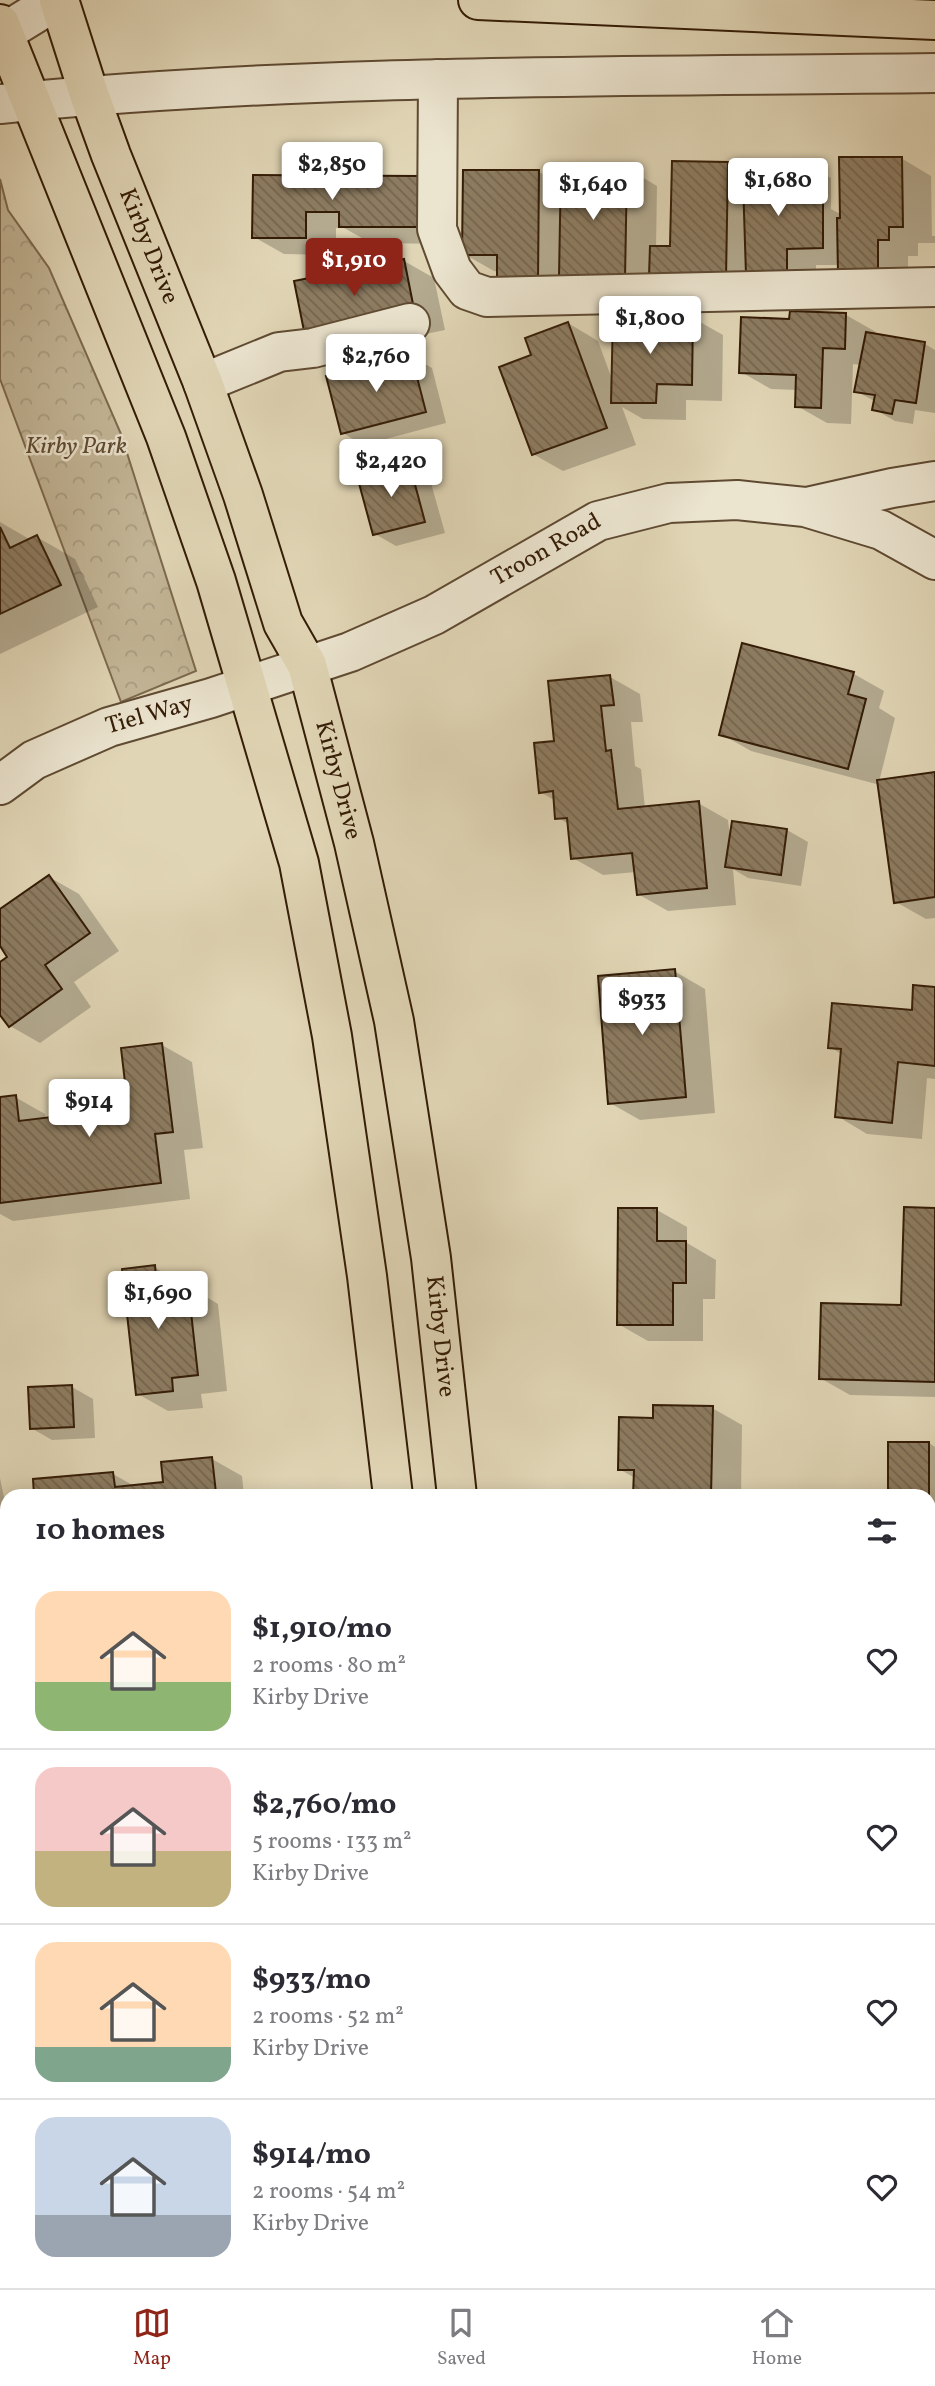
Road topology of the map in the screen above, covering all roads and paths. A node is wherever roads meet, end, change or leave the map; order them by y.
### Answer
1 (58, 0) edge
2 (478, 0) edge
3 (935, 20) edge
4 (1, 31) edge
5 (935, 73) edge
6 (438, 79) junction
7 (90, 97) junction
8 (15, 103) edge
9 (935, 287) edge
10 (410, 323) dead end
11 (203, 383) junction
12 (935, 481) edge
13 (805, 507) junction
14 (935, 560) edge
15 (307, 665) junction
16 (247, 685) junction
17 (0, 785) edge
18 (392, 1489) edge
19 (456, 1489) edge

1 - 4 street
1 - 7 main road, Kirby Drive
2 - 3 main road
4 - 8 main road
5 - 6 street
6 - 7 street
6 - 9 street
7 - 8 street
7 - 11 main road, Kirby Drive
8 - 16 main road
10 - 11 street
11 - 15 main road, Kirby Drive
12 - 13 street, Troon Road
13 - 14 street, Troon Road
13 - 15 street, Troon Road
15 - 16 street, Tiel Way
15 - 19 main road, Kirby Drive
16 - 17 street, Tiel Way
16 - 18 main road

